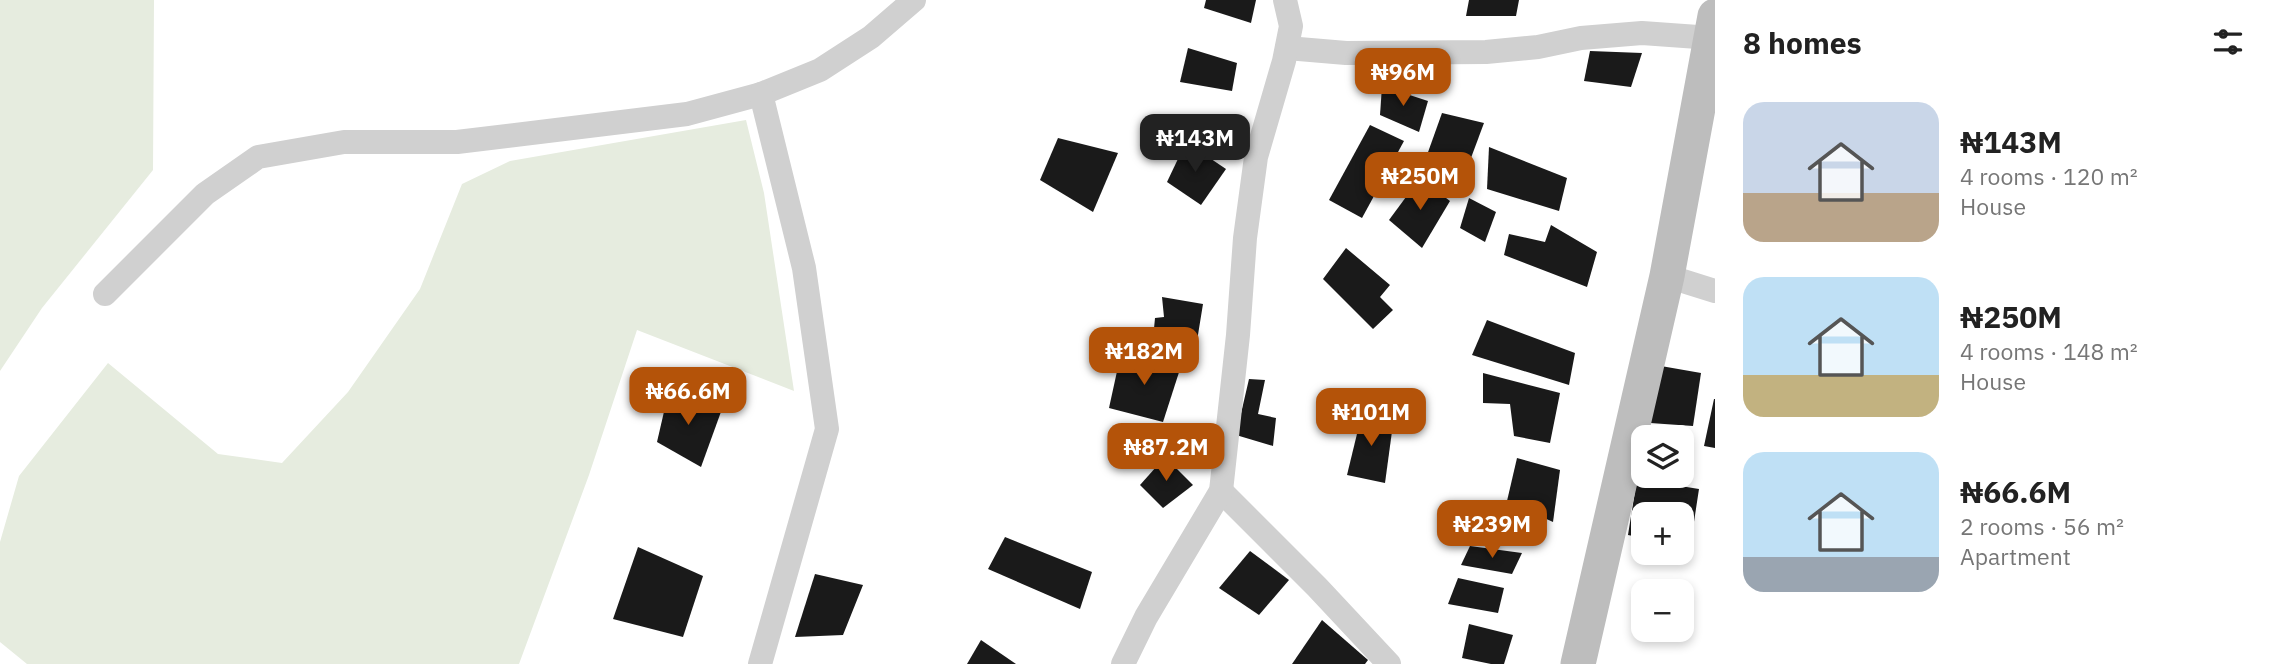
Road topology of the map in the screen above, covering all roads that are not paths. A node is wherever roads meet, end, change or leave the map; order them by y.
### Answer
1 (914, 0) edge
2 (1285, 0) edge
3 (1713, 27) edge
4 (1287, 48) junction
5 (761, 94) junction
6 (1667, 276) junction
7 (1715, 291) edge
8 (105, 294) dead end
9 (1221, 491) junction
10 (760, 664) edge
11 (1123, 664) edge
12 (1388, 664) edge
13 (1578, 664) edge

1 - 5 street
2 - 4 street
3 - 4 street
3 - 6 main road
4 - 9 street
5 - 8 street
5 - 10 street
6 - 7 street
6 - 13 main road
9 - 11 street
9 - 12 street

